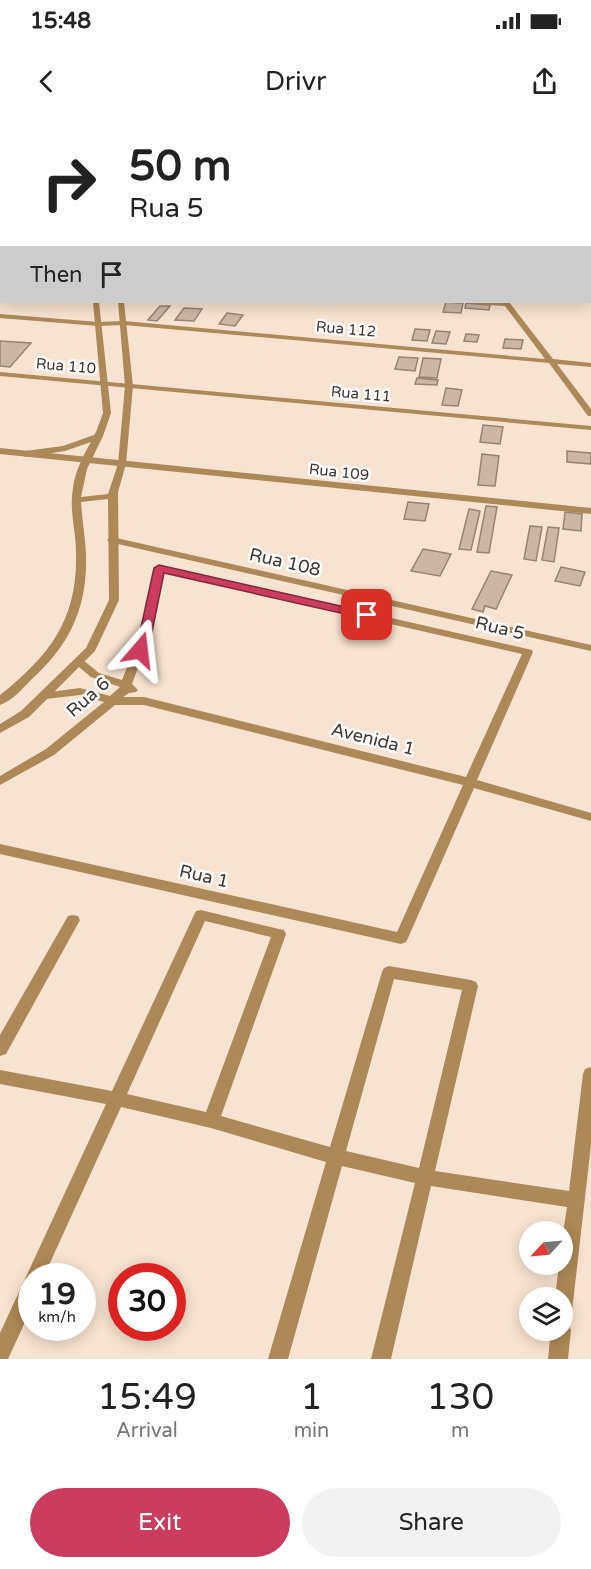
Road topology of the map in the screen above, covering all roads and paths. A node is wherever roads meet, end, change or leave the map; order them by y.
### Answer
1 (96, 303) edge
2 (122, 303) edge
3 (507, 303) edge
4 (0, 316) edge
5 (124, 323) junction
6 (98, 324) junction
7 (551, 362) junction
8 (591, 365) edge
9 (0, 374) edge
10 (104, 383) junction
11 (129, 386) junction
12 (591, 414) edge
13 (591, 428) edge
14 (99, 436) junction
15 (0, 451) edge
16 (25, 454) junction
17 (84, 460) junction
18 (122, 464) junction
19 (113, 496) junction
20 (78, 500) junction
21 (591, 511) edge
22 (112, 540) junction
23 (159, 568) joint
24 (591, 648) edge
25 (79, 662) junction
26 (126, 686) junction
27 (46, 695) junction
28 (144, 700) junction
29 (0, 701) edge
30 (113, 701) junction
31 (0, 729) edge
32 (0, 781) edge
33 (469, 782) junction
34 (591, 817) edge
35 (0, 849) edge
36 (73, 920) dead end
37 (401, 938) joint
38 (0, 1049) edge
39 (591, 1074) edge
40 (0, 1077) edge
41 (117, 1099) junction
42 (211, 1121) junction
43 (336, 1157) junction
44 (424, 1177) junction
45 (575, 1200) junction
46 (41, 1263) edge
47 (566, 1287) edge
48 (18, 1315) edge
49 (560, 1341) edge
50 (0, 1354) edge
51 (278, 1359) edge
52 (381, 1359) edge
53 (558, 1359) edge

1 - 6 street
2 - 5 street
3 - 7 street
4 - 6 street, Rua 112
5 - 6 street, Rua 112
5 - 7 street, Rua 112
5 - 11 street
6 - 10 street
7 - 8 street, Rua 112
7 - 12 street
9 - 10 street, Rua 110
10 - 11 street, Rua 110
10 - 14 street
11 - 13 street, Rua 111
11 - 18 street
14 - 16 street
14 - 17 street
15 - 16 street
16 - 17 street
17 - 18 street, Rua 109
17 - 20 street
18 - 19 street
18 - 21 street, Rua 109
19 - 20 street
19 - 22 street
20 - 29 street
22 - 24 street, Rua 108
22 - 25 street
23 - 26 street, Rua 6
23 - 33 street, Rua 5
25 - 26 street, Avenida 1
25 - 27 street
26 - 28 street, Avenida 1
26 - 30 street, Rua 6
27 - 30 street, Avenida 1
27 - 31 street
28 - 30 street, Avenida 1
28 - 33 street, Avenida 1
30 - 32 street, Rua 6
33 - 34 street, Avenida 1
33 - 37 street, Rua 5
35 - 37 street, Rua 1
36 - 38 street
39 - 45 street
40 - 41 street
41 - 42 street
41 - 42 street
41 - 46 street
42 - 43 street
43 - 44 street
43 - 44 street
43 - 51 street
44 - 45 street
44 - 52 street
45 - 47 street
48 - 50 street
49 - 53 street

